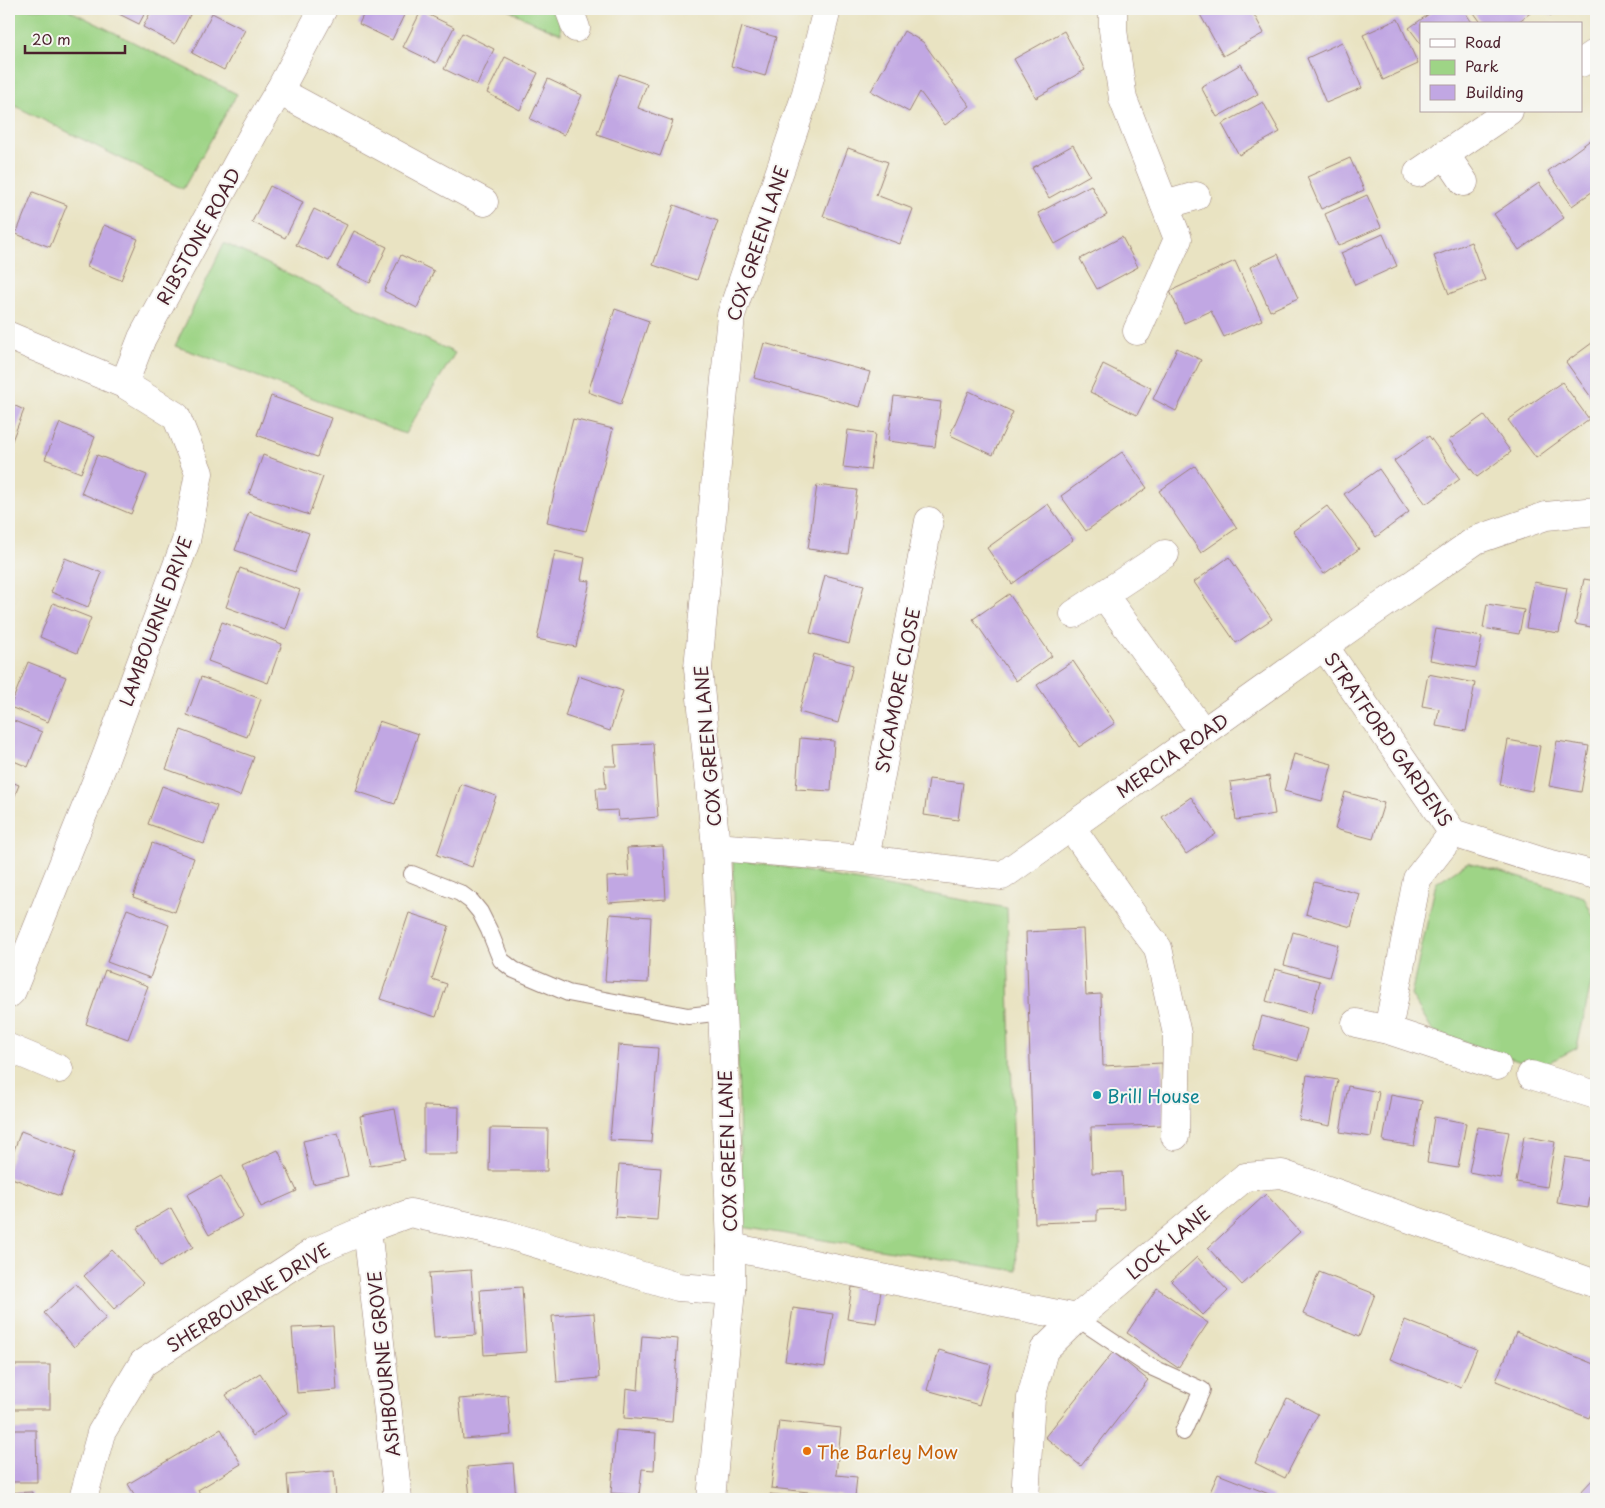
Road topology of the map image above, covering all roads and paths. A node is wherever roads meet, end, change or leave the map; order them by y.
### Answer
1 (323, 9) edge
2 (827, 9) edge
3 (1113, 9) edge
4 (1596, 53) edge
5 (1582, 62) edge
6 (279, 91) junction
7 (1508, 112) edge
8 (1445, 154) junction
9 (1418, 173) dead end
10 (1464, 182) dead end
11 (1196, 196) dead end
12 (484, 202) dead end
13 (1165, 205) junction
14 (1137, 331) dead end
15 (9, 336) edge
16 (124, 384) junction
17 (1596, 511) edge
18 (929, 522) dead end
19 (1165, 554) dead end
20 (1104, 595) junction
21 (1074, 614) dead end
22 (1324, 646) junction
23 (1204, 732) junction
24 (1071, 826) junction
25 (1454, 833) junction
26 (716, 846) junction
27 (864, 859) junction
28 (412, 874) dead end
29 (1596, 875) edge
30 (9, 994) edge
31 (722, 1012) junction
32 (1356, 1023) dead end
33 (1388, 1030) junction
34 (9, 1048) edge
35 (1497, 1066) dead end
36 (60, 1069) dead end
37 (1531, 1075) dead end
38 (1595, 1091) edge
39 (1175, 1136) dead end
40 (368, 1229) junction
41 (731, 1247) junction
42 (1596, 1284) edge
43 (730, 1291) junction
44 (1077, 1318) junction
45 (1182, 1432) dead end
46 (83, 1499) edge
47 (398, 1499) edge
48 (711, 1499) edge
49 (1025, 1499) edge

1 - 6 street, RIBSTONE ROAD
2 - 26 street, COX GREEN LANE
3 - 13 street
4 - 5 street
6 - 12 street
6 - 16 street, RIBSTONE ROAD
7 - 8 street
8 - 9 street
8 - 10 street
11 - 13 street
13 - 14 street
15 - 16 street, LAMBOURNE DRIVE
16 - 30 street, LAMBOURNE DRIVE
17 - 22 street, MERCIA ROAD
18 - 27 street, SYCAMORE CLOSE
19 - 20 street
20 - 21 street
20 - 23 street
22 - 23 street, MERCIA ROAD
22 - 25 street, STRATFORD GARDENS
23 - 24 street, MERCIA ROAD
24 - 27 street, MERCIA ROAD
24 - 39 street
25 - 29 street, STRATFORD GARDENS
25 - 33 street, STRATFORD GARDENS
26 - 27 street, MERCIA ROAD
26 - 31 street, COX GREEN LANE
28 - 31 lane
31 - 41 street, COX GREEN LANE
32 - 33 street
33 - 35 street
34 - 36 street
37 - 38 street
40 - 43 street, SHERBOURNE DRIVE
40 - 46 street, SHERBOURNE DRIVE
40 - 47 street, ASHBOURNE GROVE
41 - 43 street, COX GREEN LANE
41 - 44 street
42 - 44 street, LOCK LANE
43 - 48 street, COX GREEN LANE
44 - 45 lane
44 - 49 street, LOCK LANE

